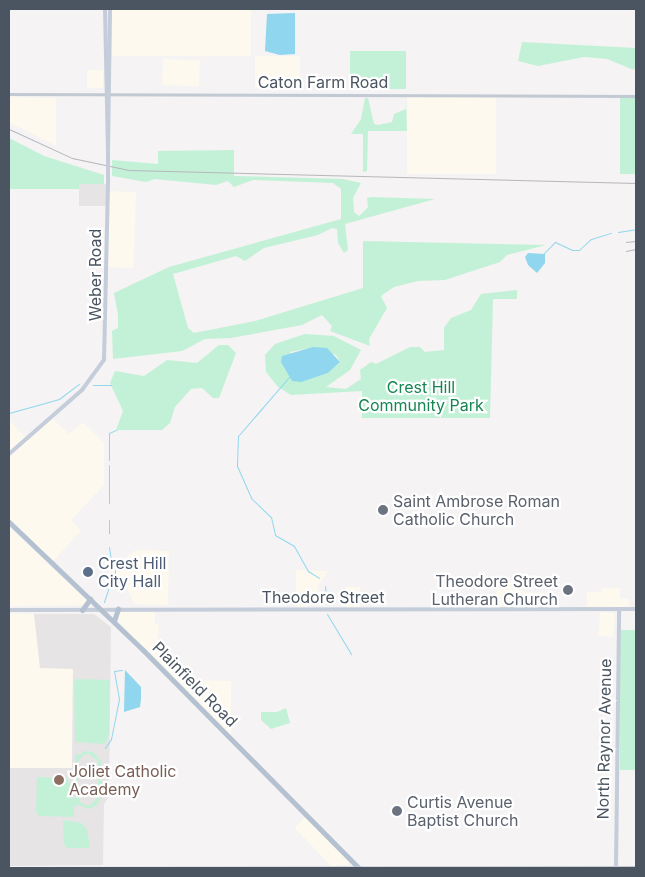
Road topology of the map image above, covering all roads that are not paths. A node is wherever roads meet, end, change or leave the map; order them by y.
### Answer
1 (105, 9) edge
2 (110, 9) edge
3 (108, 93) junction
4 (9, 94) edge
5 (636, 96) edge
6 (9, 454) edge
7 (9, 522) edge
8 (90, 599) junction
9 (102, 609) junction
10 (118, 609) junction
11 (9, 610) edge
12 (82, 610) junction
13 (618, 610) junction
14 (636, 610) edge
15 (114, 621) junction
16 (9, 868) edge
17 (358, 868) edge
18 (616, 868) edge
19 (636, 868) edge

1 - 3 main road, Weber Road
2 - 3 main road, Weber Road
3 - 4 street, Caton Farm Road
3 - 5 street, Caton Farm Road
3 - 6 main road, Weber Road, bridge
7 - 8 main road, Plainfield Road
8 - 9 main road, Plainfield Road
8 - 12 main road
9 - 10 main road, Theodore Street
9 - 12 main road, Theodore Street
9 - 15 main road, Plainfield Road
10 - 13 main road, Theodore Street
10 - 15 main road
11 - 12 main road, Theodore Street
13 - 14 main road, Theodore Street
13 - 18 main road, North Raynor Avenue
15 - 17 main road, Plainfield Road
16 - 17 street
17 - 18 street
18 - 19 street

